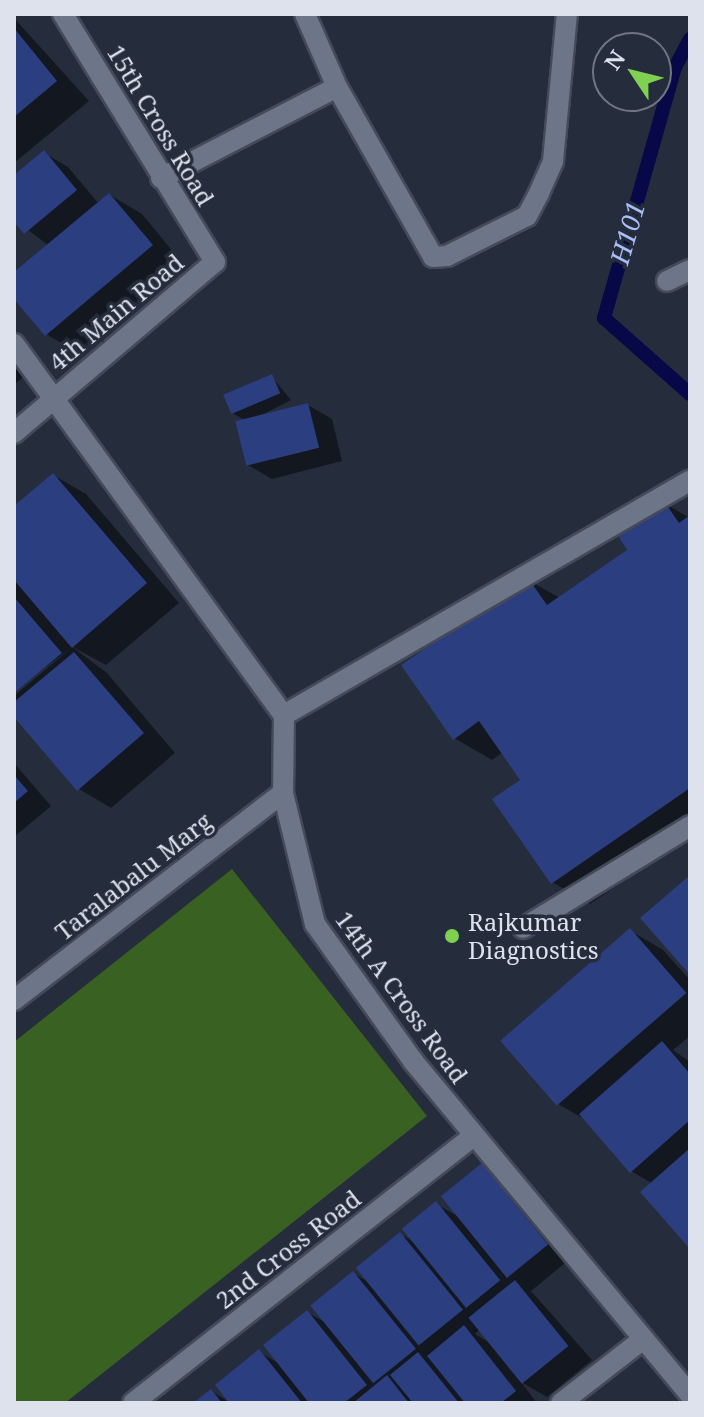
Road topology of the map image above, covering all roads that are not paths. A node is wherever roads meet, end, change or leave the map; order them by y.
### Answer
1 (63, 14) edge
2 (305, 14) edge
3 (567, 14) edge
4 (337, 87) junction
5 (161, 178) junction
6 (215, 262) joint
7 (690, 270) edge
8 (667, 281) dead end
9 (14, 344) edge
10 (57, 396) junction
11 (14, 433) edge
12 (690, 481) edge
13 (284, 715) junction
14 (283, 793) junction
15 (690, 826) edge
16 (523, 928) dead end
17 (14, 1000) edge
18 (474, 1136) junction
19 (642, 1340) junction
20 (690, 1395) edge
21 (133, 1403) edge
22 (561, 1403) edge

1 - 5 street, 15th Cross Road
2 - 4 street
3 - 4 street
4 - 5 street
5 - 6 street, 15th Cross Road
6 - 10 street, 4th Main Road
7 - 8 street
9 - 10 street
10 - 11 street, 4th Main Road
10 - 13 street
12 - 13 street
13 - 14 street, 14th A Cross Road
14 - 17 street, Taralabalu Marg
14 - 18 street, 14th A Cross Road
15 - 16 street
18 - 19 street, 14th A Cross Road
18 - 21 street, 2nd Cross Road
19 - 20 street, 14th A Cross Road
19 - 22 street

